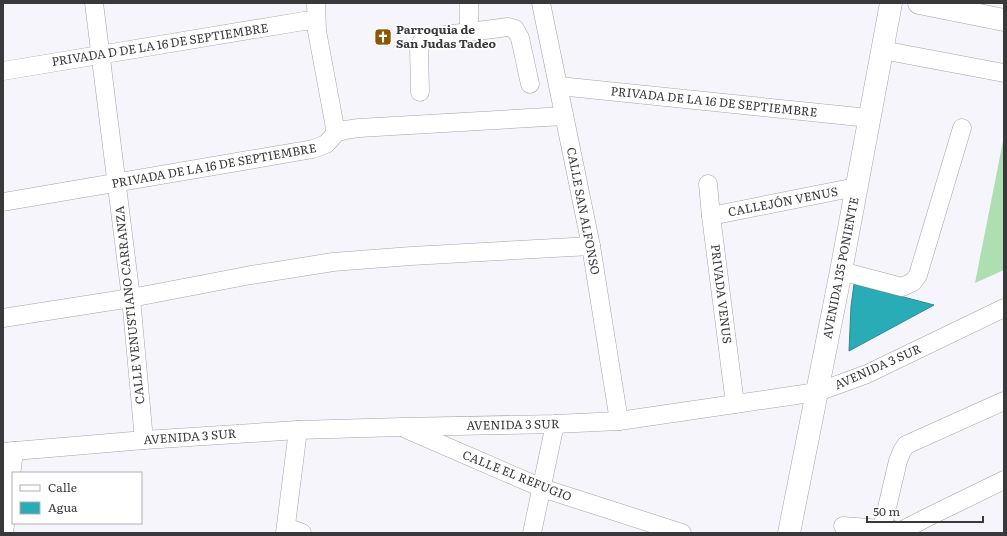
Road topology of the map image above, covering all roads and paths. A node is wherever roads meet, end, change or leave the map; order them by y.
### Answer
1 (94, 3) edge
2 (316, 3) edge
3 (469, 3) edge
4 (541, 3) edge
5 (891, 3) edge
6 (919, 3) edge
7 (1004, 20) edge
8 (316, 22) junction
9 (469, 31) junction
10 (882, 50) junction
11 (100, 55) junction
12 (3, 71) edge
13 (1004, 73) edge
14 (530, 84) dead end
15 (559, 86) junction
16 (420, 92) dead end
17 (564, 116) junction
18 (869, 118) junction
19 (962, 128) dead end
20 (336, 133) junction
21 (117, 184) junction
22 (708, 184) dead end
23 (856, 187) junction
24 (3, 202) edge
25 (711, 216) junction
26 (591, 246) junction
27 (841, 271) junction
28 (132, 298) junction
29 (1004, 308) edge
30 (3, 318) edge
31 (817, 392) junction
32 (1004, 401) edge
33 (735, 404) junction
34 (618, 421) junction
35 (555, 424) junction
36 (401, 427) junction
37 (298, 430) junction
38 (144, 440) junction
39 (8, 451) edge
40 (1004, 480) edge
41 (542, 488) junction
42 (843, 526) dead end
43 (291, 531) edge
44 (881, 531) edge
45 (907, 532) edge
46 (4, 533) edge
47 (532, 533) edge
48 (682, 533) edge
49 (789, 533) edge

1 - 11 street, CALLE VENUSTIANO CARRANZA
2 - 8 street
3 - 9 street
4 - 15 street, CALLE SAN ALFONSO
5 - 10 main road, AVENIDA 135 PONIENTE
6 - 7 main road
8 - 11 street, PRIVADA D DE LA 16 DE SEPTIEMBRE
8 - 20 street
9 - 14 street
9 - 16 street
10 - 13 street
10 - 18 main road, AVENIDA 135 PONIENTE
11 - 12 street, PRIVADA D DE LA 16 DE SEPTIEMBRE
11 - 21 street, CALLE VENUSTIANO CARRANZA
15 - 17 street, CALLE SAN ALFONSO
15 - 18 street, PRIVADA DE LA 16 DE SEPTIEMBRE
17 - 20 street, PRIVADA DE LA 16 DE SEPTIEMBRE
17 - 26 street, CALLE SAN ALFONSO
18 - 23 main road, AVENIDA 135 PONIENTE
19 - 27 street
20 - 21 street, PRIVADA DE LA 16 DE SEPTIEMBRE
21 - 24 street, PRIVADA DE LA 16 DE SEPTIEMBRE
21 - 28 street, CALLE VENUSTIANO CARRANZA
22 - 25 street, PRIVADA VENUS
23 - 25 street, CALLEJÓN VENUS
23 - 27 main road, AVENIDA 135 PONIENTE
25 - 33 street, PRIVADA VENUS
26 - 28 street
26 - 34 street, CALLE SAN ALFONSO
27 - 31 main road, AVENIDA 135 PONIENTE
28 - 30 street
28 - 38 street, CALLE VENUSTIANO CARRANZA
29 - 31 street, AVENIDA 3 SUR
31 - 33 street, AVENIDA 3 SUR
31 - 49 main road, AVENIDA 135 PONIENTE
32 - 44 street
33 - 34 street, AVENIDA 3 SUR
34 - 35 street, AVENIDA 3 SUR
35 - 36 street, AVENIDA 3 SUR
35 - 41 street
36 - 37 street, AVENIDA 3 SUR
36 - 41 street, CALLE EL REFUGIO
37 - 38 street, AVENIDA 3 SUR
37 - 43 street
38 - 39 street, AVENIDA 3 SUR
39 - 46 street
40 - 45 street
41 - 47 street
41 - 48 street, CALLE EL REFUGIO
42 - 44 street
44 - 45 street

